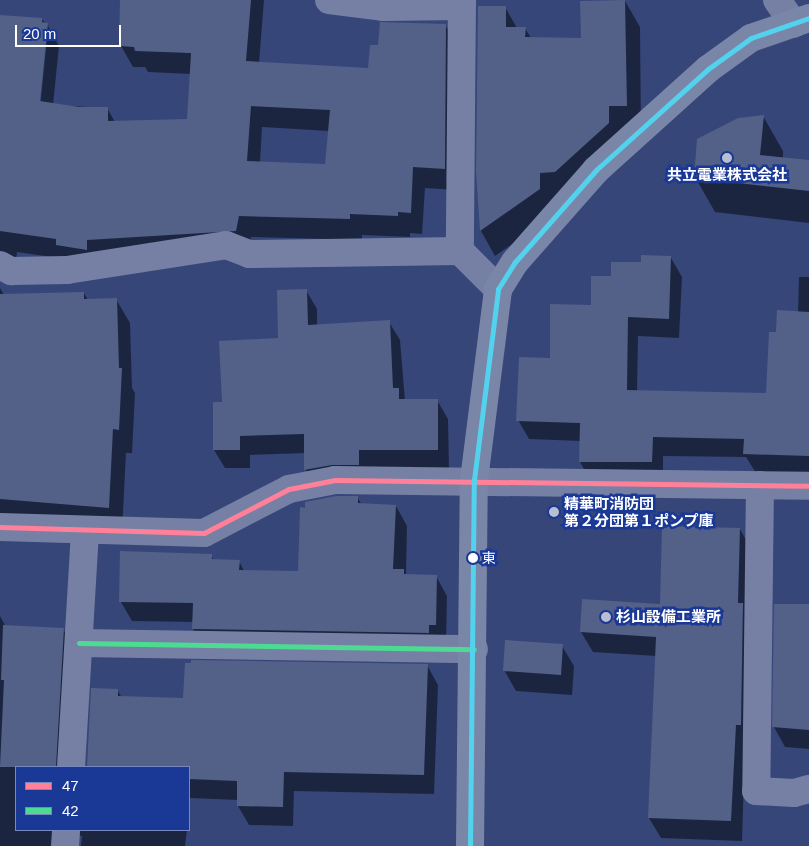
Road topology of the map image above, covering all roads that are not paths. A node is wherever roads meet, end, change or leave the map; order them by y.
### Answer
1 (329, 0) edge
2 (776, 0) edge
3 (462, 3) edge
4 (802, 21) edge
5 (460, 252) junction
6 (0, 265) edge
7 (498, 289) junction
8 (474, 480) junction
9 (760, 485) junction
10 (809, 486) edge
11 (0, 527) edge
12 (85, 531) junction
13 (79, 643) junction
14 (474, 649) junction
15 (71, 766) edge
16 (809, 789) edge
17 (66, 831) edge
18 (65, 846) edge
19 (470, 846) edge

1 - 3 street
2 - 4 street
3 - 5 street
4 - 7 street
5 - 6 street
5 - 7 street
7 - 8 street
8 - 9 street
8 - 12 street
8 - 14 street
9 - 10 street
9 - 16 street
11 - 12 street
12 - 13 street
13 - 14 street
13 - 15 street
14 - 19 street
17 - 18 street

